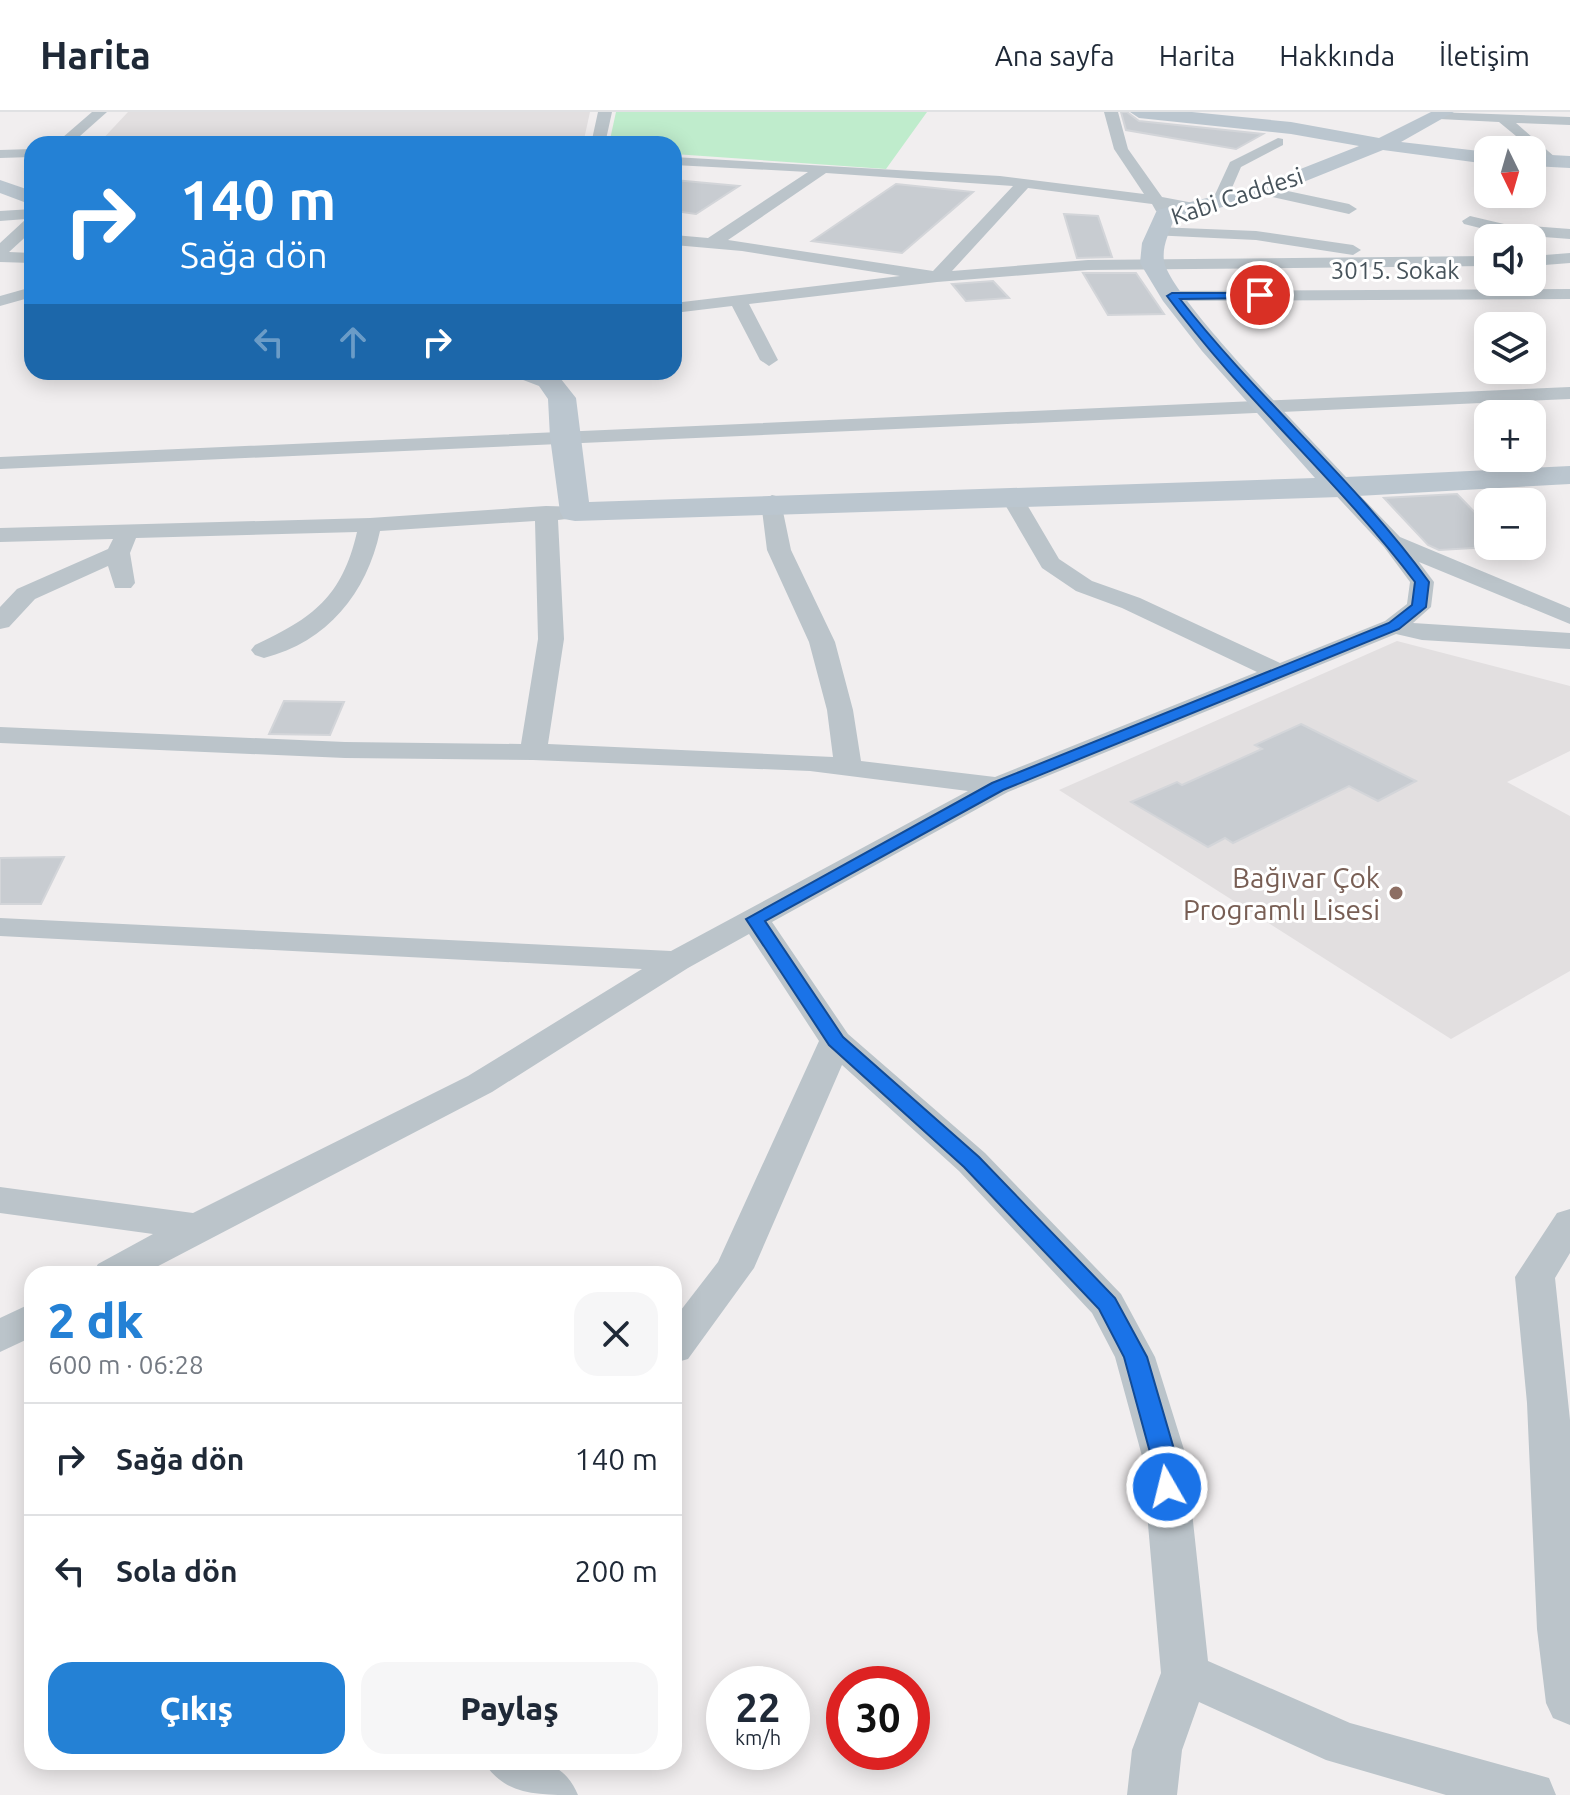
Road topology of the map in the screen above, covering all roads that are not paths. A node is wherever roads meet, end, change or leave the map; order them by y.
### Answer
1 (100, 112) edge
2 (605, 112) edge
3 (1111, 112) edge
4 (1139, 112) edge
5 (1442, 113) edge
6 (1502, 117) junction
7 (1570, 121) edge
8 (72, 136) edge
9 (598, 136) edge
10 (1278, 142) dead end
11 (1382, 144) junction
12 (24, 153) edge
13 (0, 154) edge
14 (1474, 156) edge
15 (682, 161) edge
16 (1551, 161) edge
17 (821, 170) junction
18 (1022, 185) junction
19 (0, 186) edge
20 (1264, 191) junction
21 (24, 196) edge
22 (1220, 201) junction
23 (1349, 209) dead end
24 (24, 214) edge
25 (0, 216) edge
26 (1160, 216) junction
27 (1539, 217) dead end
28 (1470, 221) dead end
29 (24, 230) edge
30 (1570, 233) edge
31 (682, 241) edge
32 (712, 243) junction
33 (0, 255) edge
34 (24, 257) edge
35 (1570, 258) edge
36 (1546, 260) edge
37 (1474, 261) edge
38 (1152, 263) junction
39 (1388, 263) junction
40 (1355, 264) junction
41 (937, 277) junction
42 (1547, 294) junction
43 (1570, 294) edge
44 (24, 295) edge
45 (1172, 296) junction
46 (738, 301) junction
47 (0, 304) edge
48 (24, 306) edge
49 (682, 307) edge
50 (769, 360) dead end
51 (548, 380) edge
52 (1570, 393) edge
53 (1266, 408) junction
54 (564, 437) junction
55 (0, 463) edge
56 (1570, 475) edge
57 (1340, 488) junction
58 (1011, 496) junction
59 (772, 502) junction
60 (560, 512) junction
61 (370, 525) junction
62 (0, 535) edge
63 (122, 542) junction
64 (1392, 542) junction
65 (123, 583) dead end
66 (1570, 617) edge
67 (0, 622) edge
68 (1394, 626) junction
69 (1570, 641) edge
70 (264, 650) dead end
71 (1280, 673) junction
72 (0, 735) edge
73 (533, 752) junction
74 (848, 768) junction
75 (998, 786) junction
76 (755, 919) junction
77 (0, 927) edge
78 (677, 961) junction
79 (836, 1041) junction
80 (0, 1200) edge
81 (1570, 1222) edge
82 (197, 1227) junction
83 (126, 1266) edge
84 (682, 1338) edge
85 (1185, 1673) junction
86 (1570, 1703) edge
87 (523, 1770) edge
88 (551, 1786) edge
89 (1152, 1795) edge
90 (1531, 1795) edge

1 - 8 street
2 - 9 street
3 - 26 street
4 - 11 street
5 - 6 street
5 - 11 street, Kabi Caddesi
6 - 7 street
6 - 16 street
10 - 22 street
11 - 14 street
11 - 20 street, Kabi Caddesi
12 - 13 street
15 - 17 street
17 - 18 street
17 - 32 street
18 - 26 street
18 - 41 street
19 - 21 street
20 - 22 street, Kabi Caddesi
20 - 23 street
22 - 26 street, Kabi Caddesi
24 - 25 street
26 - 38 street, Kabi Caddesi
26 - 39 street
27 - 30 street
28 - 30 street
29 - 33 street
31 - 32 street
32 - 41 street
33 - 34 street
35 - 36 street
37 - 39 street
38 - 40 street
38 - 41 street
38 - 45 street, Kabi Caddesi
39 - 40 street
40 - 42 street
41 - 46 street
42 - 43 street, 3015. Sokak
42 - 45 street, 3015. Sokak
44 - 47 street
45 - 53 street, Kabi Caddesi
46 - 49 street
46 - 50 street
47 - 48 street
51 - 54 street
52 - 53 street
53 - 54 street
53 - 57 street, Kabi Caddesi
54 - 55 street
54 - 60 street
56 - 57 street
57 - 58 street
57 - 64 street
58 - 59 street
58 - 71 street
59 - 60 street
59 - 74 street
60 - 61 street
60 - 73 street
61 - 63 street
61 - 70 street
62 - 63 street
63 - 65 street
63 - 67 street
64 - 66 street
64 - 68 street
68 - 69 street
68 - 71 street
71 - 75 street
72 - 73 street
73 - 74 street
74 - 75 street
75 - 76 street
76 - 78 street
76 - 79 street
77 - 78 street
78 - 82 street
79 - 84 street
79 - 85 street
80 - 82 street
81 - 86 street
82 - 83 street
85 - 89 street
85 - 90 street
87 - 88 street

